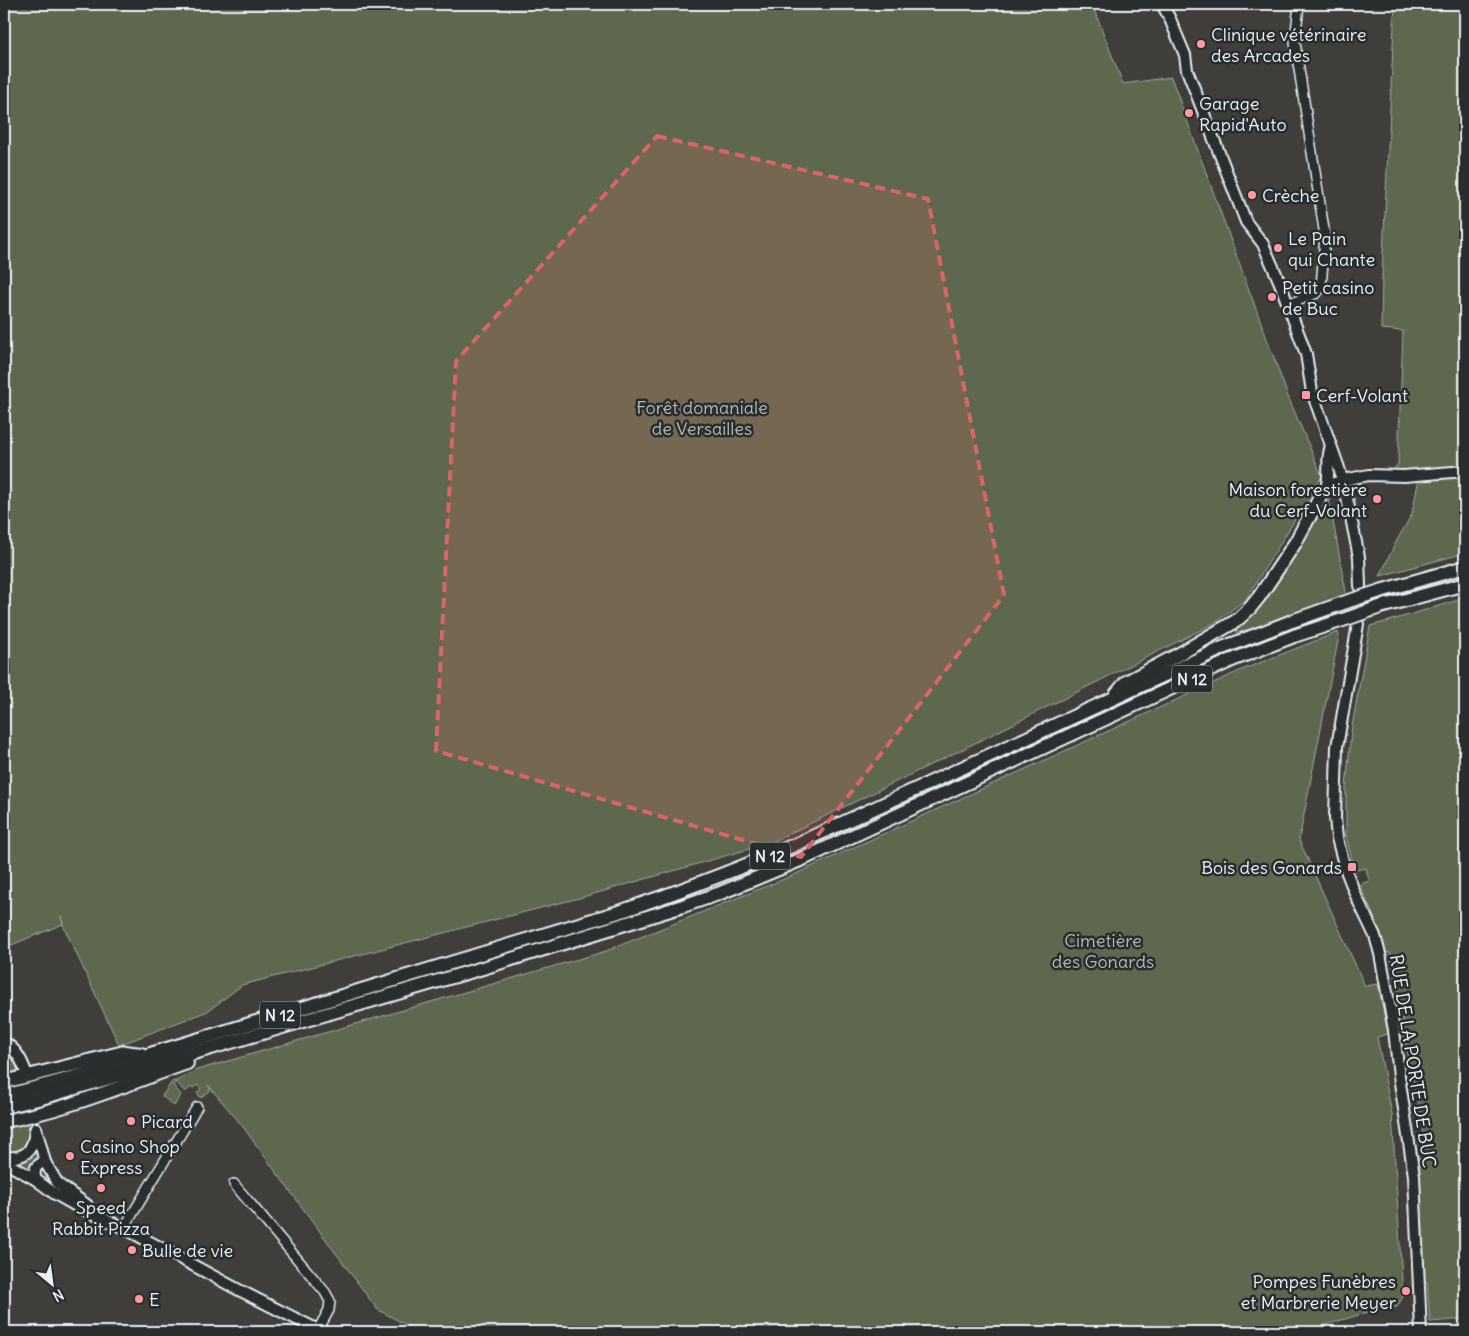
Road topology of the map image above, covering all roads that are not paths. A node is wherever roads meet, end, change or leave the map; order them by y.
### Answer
1 (1162, 4) edge
2 (1299, 4) edge
3 (1288, 305) junction
4 (1331, 445) junction
5 (1465, 471) edge
6 (1343, 480) junction
7 (1327, 486) junction
8 (1319, 499) joint
9 (1465, 567) edge
10 (1465, 584) edge
11 (1360, 586) dead end
12 (1354, 621) junction
13 (1111, 699) junction
14 (246, 1038) junction
15 (4, 1042) edge
16 (146, 1055) junction
17 (26, 1072) dead end
18 (4, 1082) edge
19 (4, 1096) edge
20 (4, 1107) edge
21 (197, 1107) dead end
22 (4, 1121) edge
23 (4, 1157) edge
24 (4, 1162) edge
25 (45, 1162) junction
26 (35, 1179) junction
27 (234, 1184) dead end
28 (101, 1217) junction
29 (124, 1228) junction
30 (320, 1331) edge
31 (1421, 1332) edge

1 - 3 main road
2 - 3 street
3 - 4 main road
4 - 6 main road
4 - 7 main road
5 - 6 main road
6 - 7 main road
6 - 11 main road
7 - 8 main road
8 - 13 highway
9 - 13 highway, N 12, bridge
10 - 12 highway, N 12, bridge
12 - 14 highway, N 12
12 - 31 main road, RUE DE LA PORTE DE BUC
13 - 16 highway, N 12
14 - 20 highway, N 12
14 - 22 highway
15 - 17 main road
16 - 18 highway
16 - 19 highway, N 12
21 - 29 street
23 - 25 main road
24 - 26 main road
25 - 26 main road
25 - 28 main road
26 - 28 main road
27 - 30 street
28 - 29 main road
29 - 30 main road

